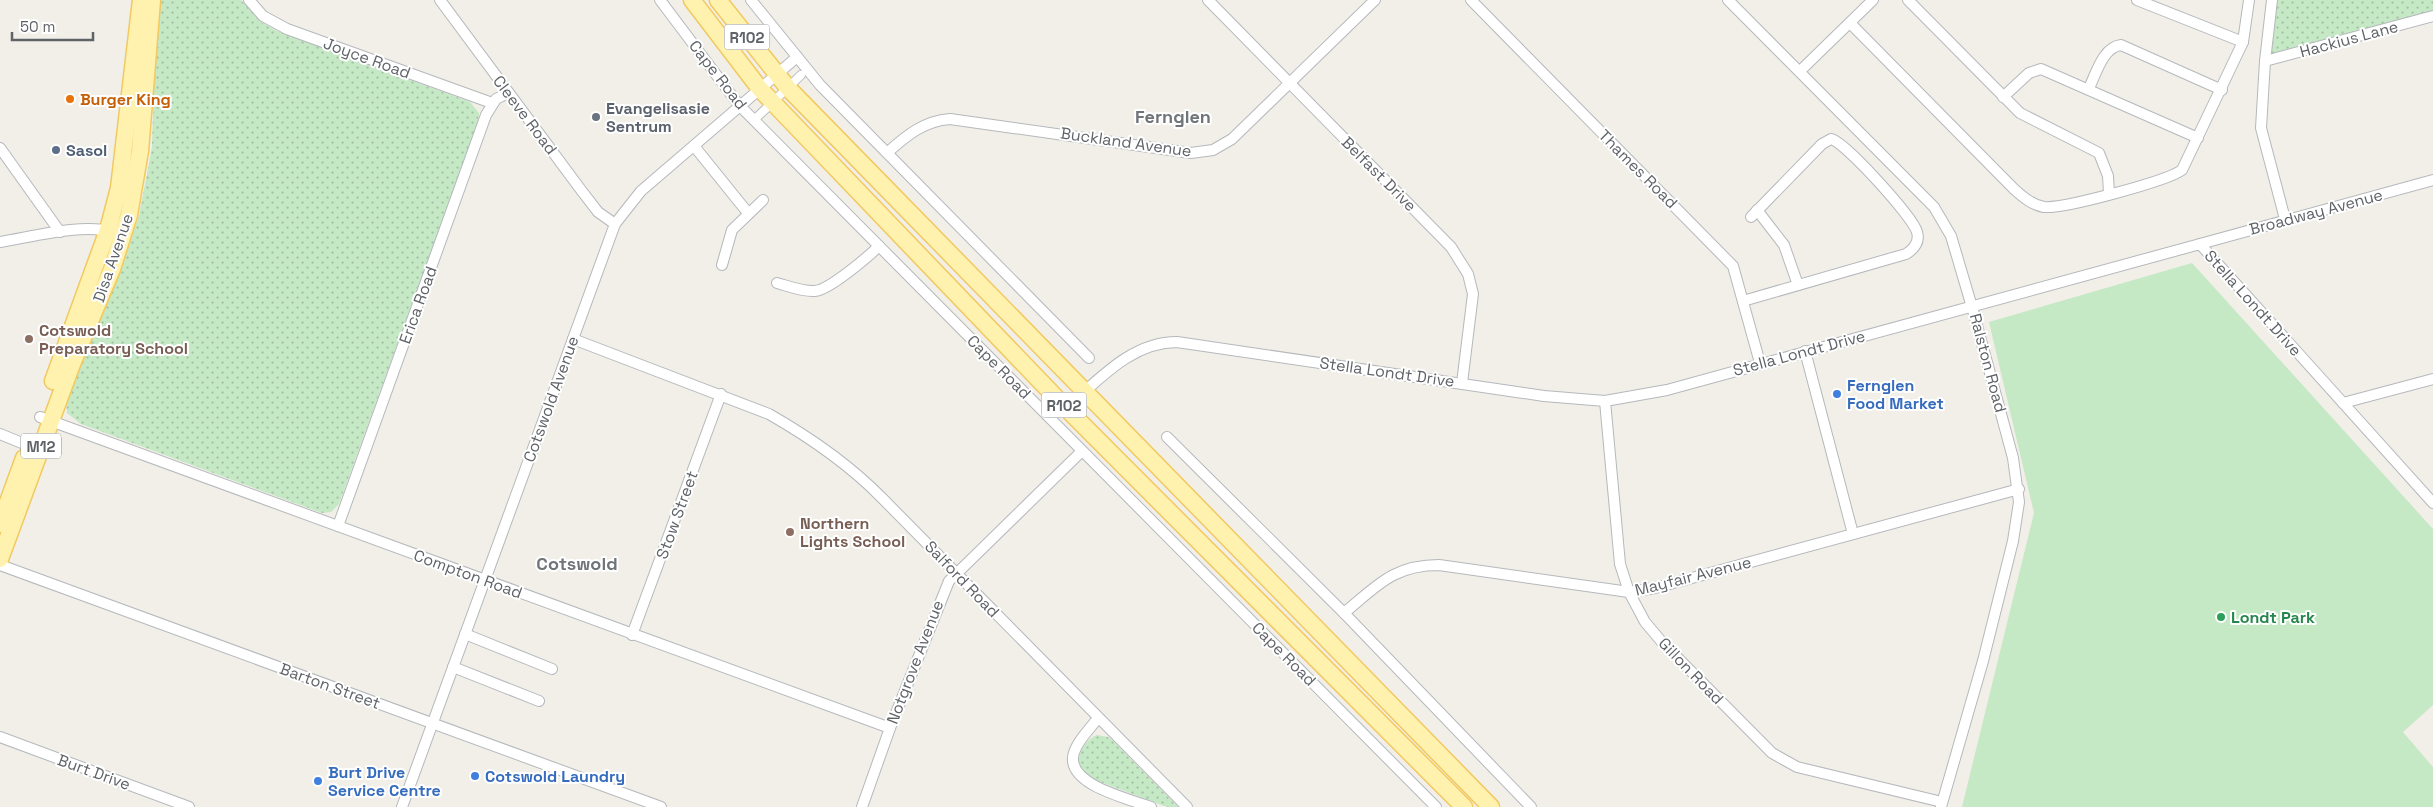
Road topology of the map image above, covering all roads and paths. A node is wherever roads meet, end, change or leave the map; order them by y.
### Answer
1 (141, 0) edge
2 (152, 0) edge
3 (249, 0) edge
4 (440, 0) edge
5 (660, 0) edge
6 (692, 0) edge
7 (718, 0) edge
8 (750, 0) edge
9 (1208, 0) edge
10 (1375, 0) edge
11 (1470, 0) edge
12 (1730, 0) edge
13 (1872, 0) edge
14 (1908, 0) edge
15 (2137, 0) edge
16 (2248, 0) edge
17 (2272, 0) edge
18 (2433, 16) edge
19 (1850, 23) junction
20 (2243, 42) junction
21 (797, 57) junction
22 (2265, 61) junction
23 (1800, 71) junction
24 (777, 75) junction
25 (801, 75) dead end
26 (1290, 83) junction
27 (788, 88) junction
28 (2089, 88) junction
29 (760, 89) junction
30 (2222, 90) junction
31 (508, 93) junction
32 (2004, 96) junction
33 (773, 102) junction
34 (492, 104) junction
35 (739, 105) junction
36 (754, 120) junction
37 (2198, 138) junction
38 (694, 146) junction
39 (0, 148) edge
40 (888, 152) junction
41 (2433, 180) edge
42 (2109, 193) junction
43 (764, 200) dead end
44 (748, 213) junction
45 (2285, 219) junction
46 (615, 224) junction
47 (60, 232) junction
48 (116, 233) junction
49 (0, 242) edge
50 (2200, 244) junction
51 (879, 246) junction
52 (722, 265) dead end
53 (777, 283) dead end
54 (1798, 285) junction
55 (1743, 301) junction
56 (1972, 307) junction
57 (573, 339) junction
58 (1805, 351) junction
59 (1089, 358) dead end
60 (1760, 363) junction
61 (2433, 379) edge
62 (1462, 383) junction
63 (1085, 391) junction
64 (721, 394) junction
65 (1605, 401) junction
66 (2343, 403) junction
67 (1066, 408) junction
68 (46, 418) junction
69 (0, 434) edge
70 (1167, 437) dead end
71 (34, 447) junction
72 (1082, 451) junction
73 (2019, 489) junction
74 (2433, 503) edge
75 (0, 524) edge
76 (338, 526) junction
77 (1853, 534) junction
78 (0, 559) edge
79 (0, 565) edge
80 (956, 573) junction
81 (485, 579) junction
82 (1628, 592) junction
83 (1344, 613) junction
84 (465, 634) junction
85 (632, 635) junction
86 (453, 667) junction
87 (552, 669) dead end
88 (539, 701) dead end
89 (1098, 718) junction
90 (432, 723) junction
91 (890, 728) junction
92 (0, 737) edge
93 (1466, 781) junction
94 (1452, 795) junction
95 (1942, 805) edge
96 (189, 807) edge
97 (402, 807) edge
98 (661, 807) edge
99 (862, 807) edge
100 (1151, 807) edge
101 (1187, 807) edge
102 (1436, 807) edge
103 (1464, 807) edge
104 (1491, 807) edge
105 (1531, 807) edge

1 - 48 main road, Disa Avenue / M12
2 - 48 main road, Disa Avenue / M12
3 - 34 street, Joyce Road
4 - 31 street, Cleeve Road
5 - 35 street, Cape Road
6 - 29 main road, Cape Road / R102
7 - 24 main road, R102
8 - 21 street
9 - 26 street, Belfast Drive
10 - 26 street, Buckland Avenue
11 - 55 street, Thames Road
12 - 23 street, Ralston Road
13 - 19 street
14 - 32 street
15 - 20 street
16 - 20 street
17 - 22 street
18 - 22 street, Hackius Lane
19 - 23 street
19 - 42 street
20 - 30 street
21 - 24 street, Cotswold Avenue
21 - 40 street
22 - 45 street
23 - 56 street, Ralston Road
24 - 27 main road, R102
24 - 29 street, Cotswold Avenue
25 - 27 street
26 - 40 street, Buckland Avenue
26 - 62 street, Belfast Drive
27 - 33 street
27 - 63 main road, R102
28 - 30 street
28 - 32 street
28 - 37 street
29 - 33 main road, Cape Road / R102
29 - 35 street, Cotswold Avenue
30 - 37 street
31 - 34 street
31 - 46 street, Cleeve Road
32 - 42 street
33 - 36 street
33 - 67 main road, Cape Road / R102
34 - 76 street, Erica Road
35 - 36 street, Cape Road
35 - 38 street, Cotswold Avenue
36 - 51 street, Cape Road
37 - 42 street
38 - 44 street
38 - 46 street, Cotswold Avenue
39 - 47 street
40 - 59 street
41 - 45 street, Broadway Avenue
43 - 44 street
44 - 52 street
45 - 50 street, Broadway Avenue
46 - 57 street, Cotswold Avenue
47 - 48 street
47 - 49 street
48 - 68 main road, Disa Avenue / M12
50 - 56 street, Stella Londt Drive
50 - 66 street, Stella Londt Drive
51 - 53 street
51 - 72 street, Cape Road
54 - 54 street
54 - 55 street
55 - 60 street, Thames Road
56 - 58 street, Stella Londt Drive
56 - 73 street, Ralston Road
57 - 64 street, Salford Road
57 - 81 street, Cotswold Avenue
58 - 60 street, Stella Londt Drive
58 - 77 street
60 - 65 street, Stella Londt Drive
61 - 66 street
62 - 63 street, Stella Londt Drive
62 - 65 street, Stella Londt Drive
63 - 67 street, Stella Londt Drive
63 - 93 main road, R102
64 - 80 street, Salford Road
64 - 85 street, Stow Street
65 - 82 street, Gillon Road
66 - 74 street, Stella Londt Drive
67 - 94 main road, Cape Road / R102
68 - 71 main road, Disa Avenue / M12
68 - 76 street, Compton Road
69 - 71 street
70 - 83 street
71 - 75 main road, Disa Avenue / M12
71 - 78 main road, Disa Avenue / M12
72 - 80 street, Notgrove Avenue
72 - 102 street, Cape Road
73 - 77 street, Mayfair Avenue
73 - 95 street, Ralston Road
76 - 81 street, Compton Road
77 - 82 street, Mayfair Avenue
79 - 90 street, Barton Street
80 - 89 street, Salford Road
80 - 91 street, Notgrove Avenue
81 - 84 street, Cotswold Avenue
81 - 85 street, Compton Road
82 - 83 street, Mayfair Avenue
82 - 95 street, Gillon Road
83 - 105 street
84 - 86 street, Cotswold Avenue
84 - 87 street
85 - 91 street, Compton Road
86 - 88 street
86 - 90 street, Cotswold Avenue
89 - 100 street
89 - 101 street, Salford Road
90 - 97 street, Cotswold Avenue
90 - 98 street, Barton Street
91 - 99 street, Notgrove Avenue
92 - 96 street, Burt Drive
93 - 94 main road
93 - 104 main road, R102
94 - 103 main road, Cape Road / R102

